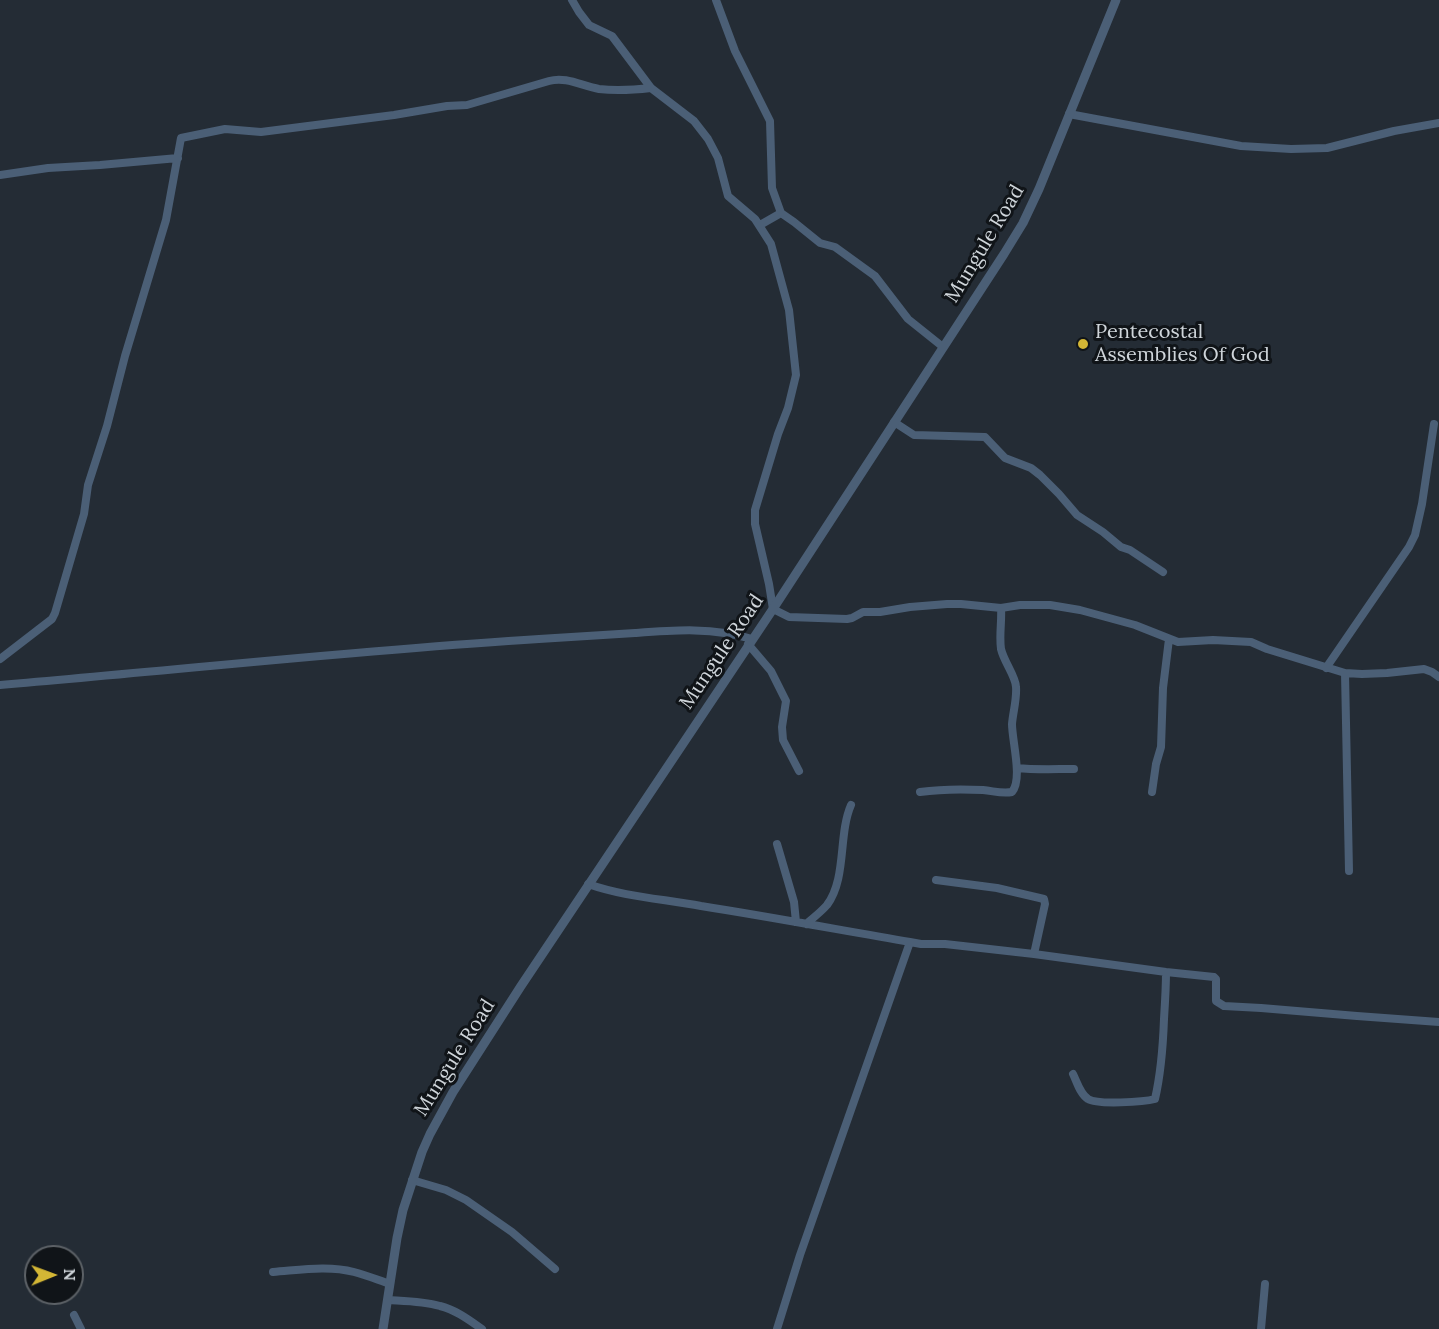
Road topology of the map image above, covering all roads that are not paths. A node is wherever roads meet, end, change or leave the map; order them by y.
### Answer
1 (572, 0) edge
2 (716, 0) edge
3 (1116, 0) edge
4 (651, 88) junction
5 (1069, 114) junction
6 (1439, 123) edge
7 (178, 158) junction
8 (0, 175) edge
9 (781, 213) junction
10 (760, 225) junction
11 (943, 347) junction
12 (894, 422) junction
13 (1434, 423) dead end
14 (1163, 572) dead end
15 (1001, 608) junction
16 (773, 609) junction
17 (1169, 639) junction
18 (750, 642) junction
19 (0, 659) edge
20 (1326, 668) junction
21 (1345, 673) junction
22 (1439, 676) edge
23 (0, 685) edge
24 (1017, 768) junction
25 (1074, 769) dead end
26 (800, 771) dead end
27 (920, 792) dead end
28 (1152, 792) dead end
29 (851, 805) dead end
30 (777, 844) dead end
31 (1349, 871) dead end
32 (936, 880) dead end
33 (588, 884) junction
34 (796, 922) junction
35 (806, 924) junction
36 (910, 942) junction
37 (1034, 954) junction
38 (1166, 972) junction
39 (1439, 1022) edge
40 (1073, 1074) dead end
41 (412, 1180) junction
42 (555, 1269) dead end
43 (273, 1272) dead end
44 (390, 1284) junction
45 (1264, 1284) dead end
46 (388, 1300) junction
47 (74, 1315) dead end
48 (81, 1329) edge
49 (383, 1329) edge
50 (482, 1329) edge
51 (777, 1329) edge
52 (1261, 1329) edge

1 - 4 street
2 - 9 street
3 - 5 street, Mungule Road
4 - 7 street
4 - 10 street
5 - 6 street
5 - 11 street, Mungule Road
7 - 8 street
7 - 19 street
9 - 10 street
9 - 11 street
10 - 16 street
11 - 12 street, Mungule Road
12 - 14 street
12 - 16 street, Mungule Road
13 - 20 street
15 - 16 street
15 - 17 street
15 - 24 street
16 - 18 street, Mungule Road
17 - 20 street
17 - 28 street
18 - 23 street
18 - 26 street
18 - 33 street, Mungule Road
20 - 21 street
21 - 22 street
21 - 31 street
24 - 25 street
24 - 27 street
29 - 35 street
30 - 34 street
32 - 37 street
33 - 34 street
33 - 41 street, Mungule Road
34 - 35 street
35 - 36 street
36 - 37 street
36 - 51 street
37 - 38 street
38 - 39 street
38 - 40 street
41 - 42 street
41 - 44 street, Mungule Road
43 - 44 street
44 - 46 street, Mungule Road
45 - 52 street
46 - 49 street, Mungule Road
46 - 50 street
47 - 48 street

